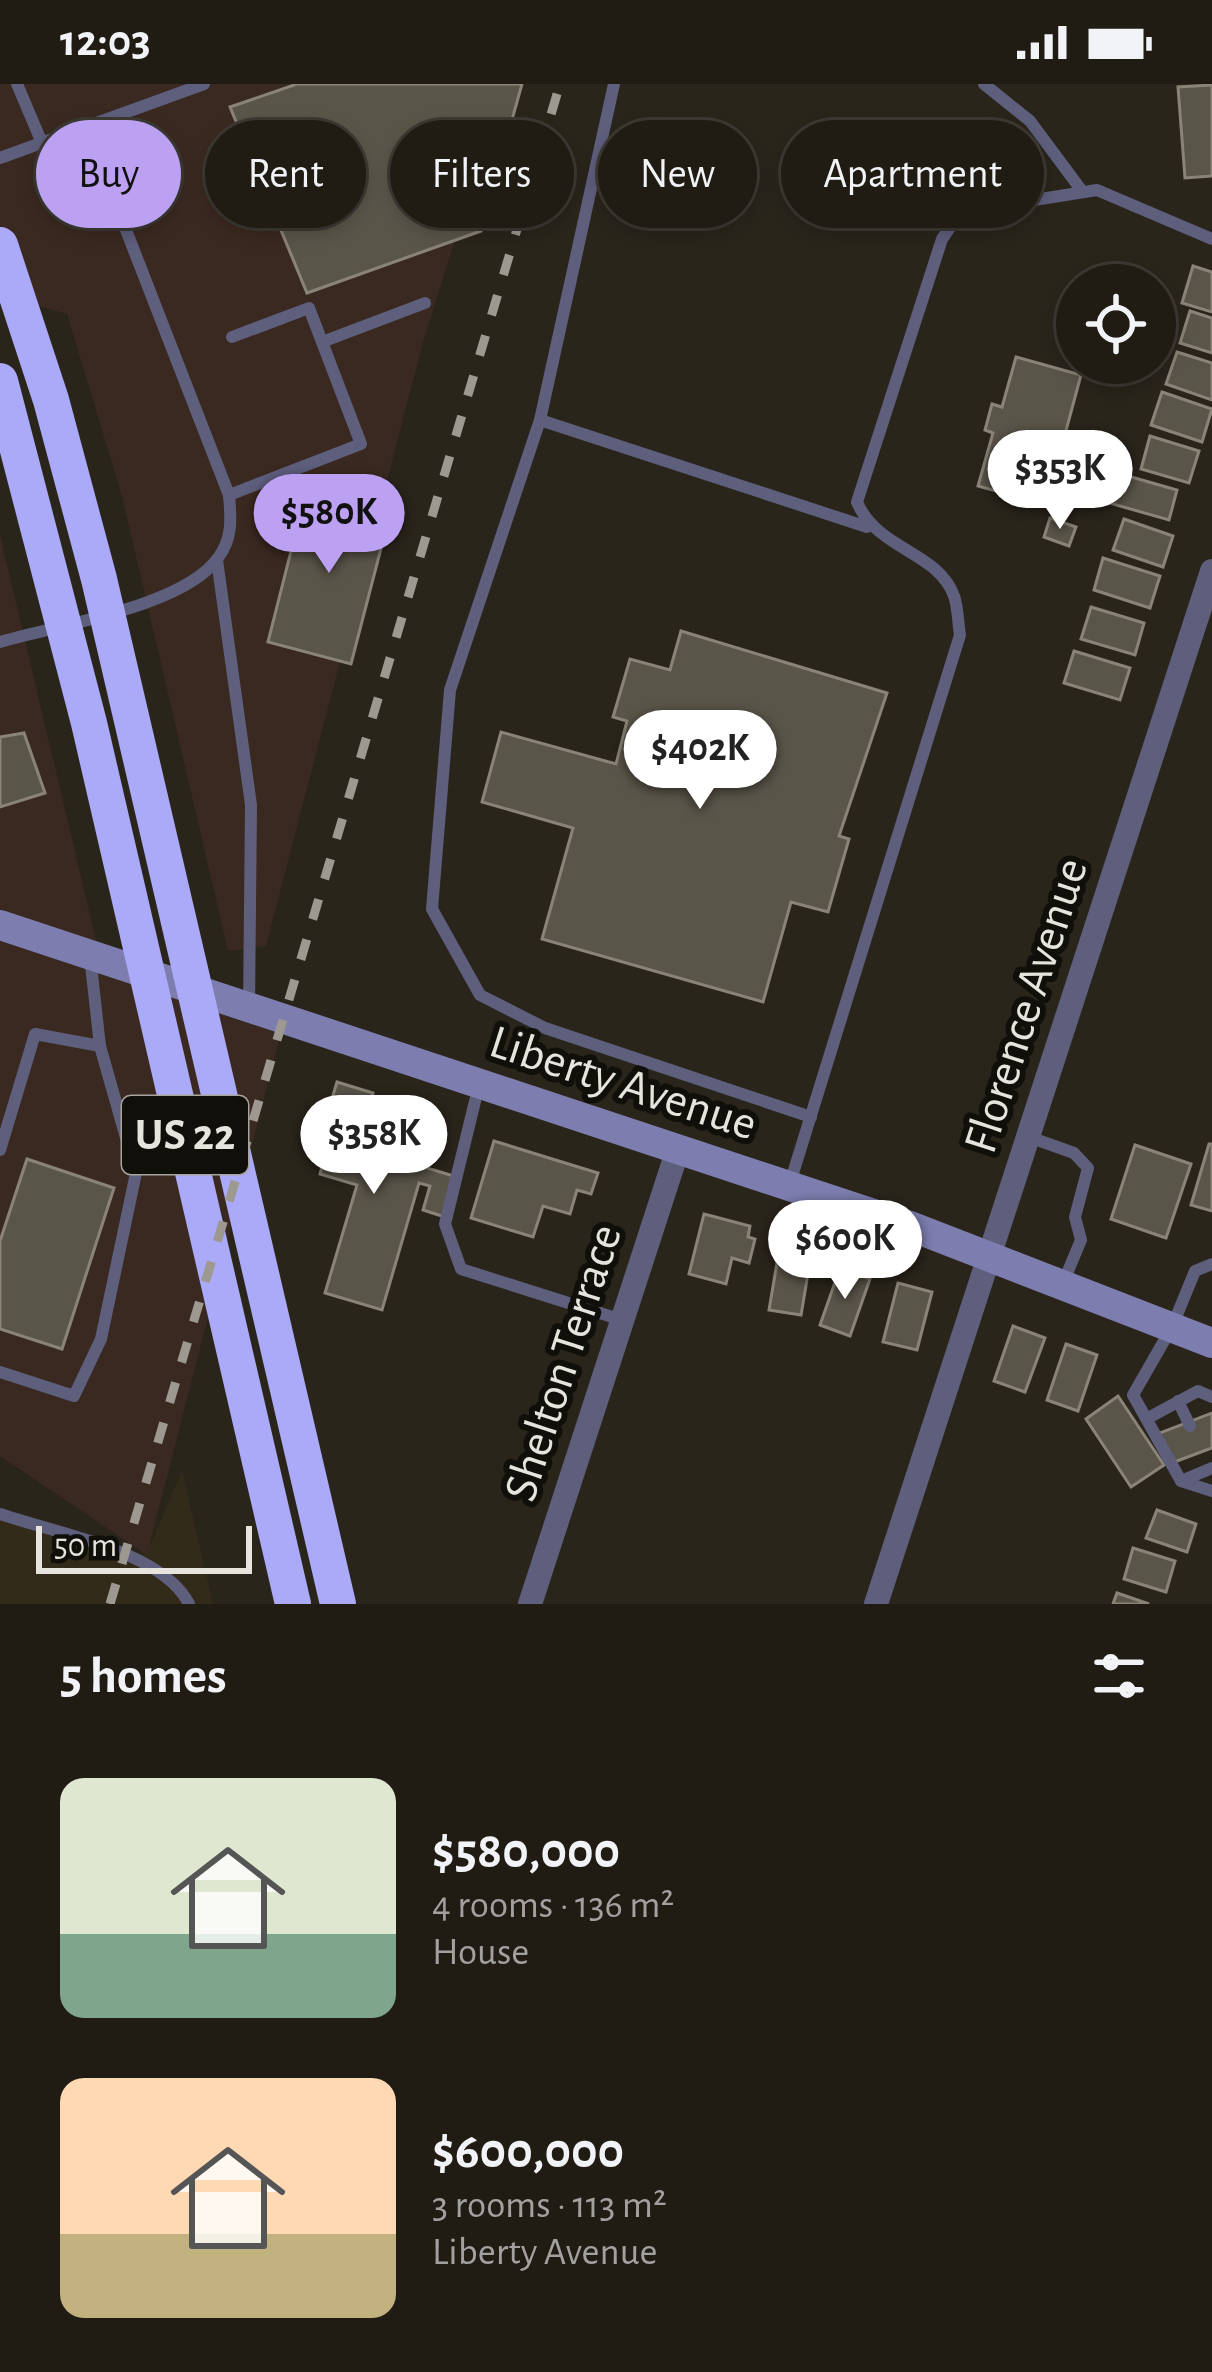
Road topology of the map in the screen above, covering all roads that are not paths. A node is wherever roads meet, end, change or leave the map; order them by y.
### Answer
1 (17, 84) edge
2 (204, 84) edge
3 (614, 84) edge
4 (984, 84) edge
5 (105, 120) edge
6 (36, 129) edge
7 (36, 145) edge
8 (0, 158) edge
9 (1082, 191) junction
10 (125, 228) edge
11 (1212, 239) edge
12 (0, 245) edge
13 (425, 303) dead end
14 (232, 337) dead end
15 (322, 342) junction
16 (0, 381) edge
17 (540, 420) junction
18 (229, 495) junction
19 (868, 527) junction
20 (217, 560) junction
21 (1212, 571) edge
22 (0, 641) edge
23 (0, 925) edge
24 (90, 955) junction
25 (249, 1008) junction
26 (100, 1046) junction
27 (480, 1084) junction
28 (812, 1117) junction
29 (1028, 1137) junction
30 (678, 1149) junction
31 (0, 1150) edge
32 (789, 1186) junction
33 (989, 1257) junction
34 (1212, 1264) edge
35 (1062, 1285) junction
36 (622, 1320) junction
37 (1172, 1328) junction
38 (1212, 1343) edge
39 (0, 1372) edge
40 (1212, 1397) edge
41 (1178, 1401) junction
42 (1148, 1418) junction
43 (1190, 1426) dead end
44 (1208, 1465) edge
45 (1181, 1481) junction
46 (1212, 1491) edge
47 (0, 1514) edge
48 (189, 1604) edge
49 (293, 1604) edge
50 (338, 1604) edge
51 (530, 1604) edge
52 (876, 1604) edge

1 - 6 lane
2 - 5 lane
3 - 17 lane
4 - 9 lane
7 - 8 lane
9 - 11 lane
9 - 19 lane
10 - 18 lane
12 - 50 highway, US 22
13 - 15 lane
14 - 15 lane
15 - 18 lane
16 - 49 highway, US 22
17 - 19 lane
17 - 28 lane
18 - 20 lane
19 - 28 lane
20 - 22 lane
20 - 25 lane
21 - 29 street, Florence Avenue
23 - 24 street, Liberty Avenue
24 - 25 street, Liberty Avenue
24 - 26 lane
25 - 27 street, Liberty Avenue
26 - 31 lane
26 - 39 lane
27 - 30 street, Liberty Avenue
27 - 36 lane
28 - 32 lane
29 - 33 street, Florence Avenue
29 - 35 lane
30 - 32 street, Liberty Avenue
30 - 36 street, Shelton Terrace
32 - 33 street, Liberty Avenue
33 - 35 street, Liberty Avenue
33 - 52 street, Florence Avenue
34 - 37 lane
35 - 37 street, Liberty Avenue
36 - 51 street, Shelton Terrace
37 - 38 street, Liberty Avenue
37 - 42 lane
40 - 41 lane
41 - 42 lane
41 - 43 lane
42 - 45 lane
44 - 45 lane
45 - 46 lane
47 - 48 lane

